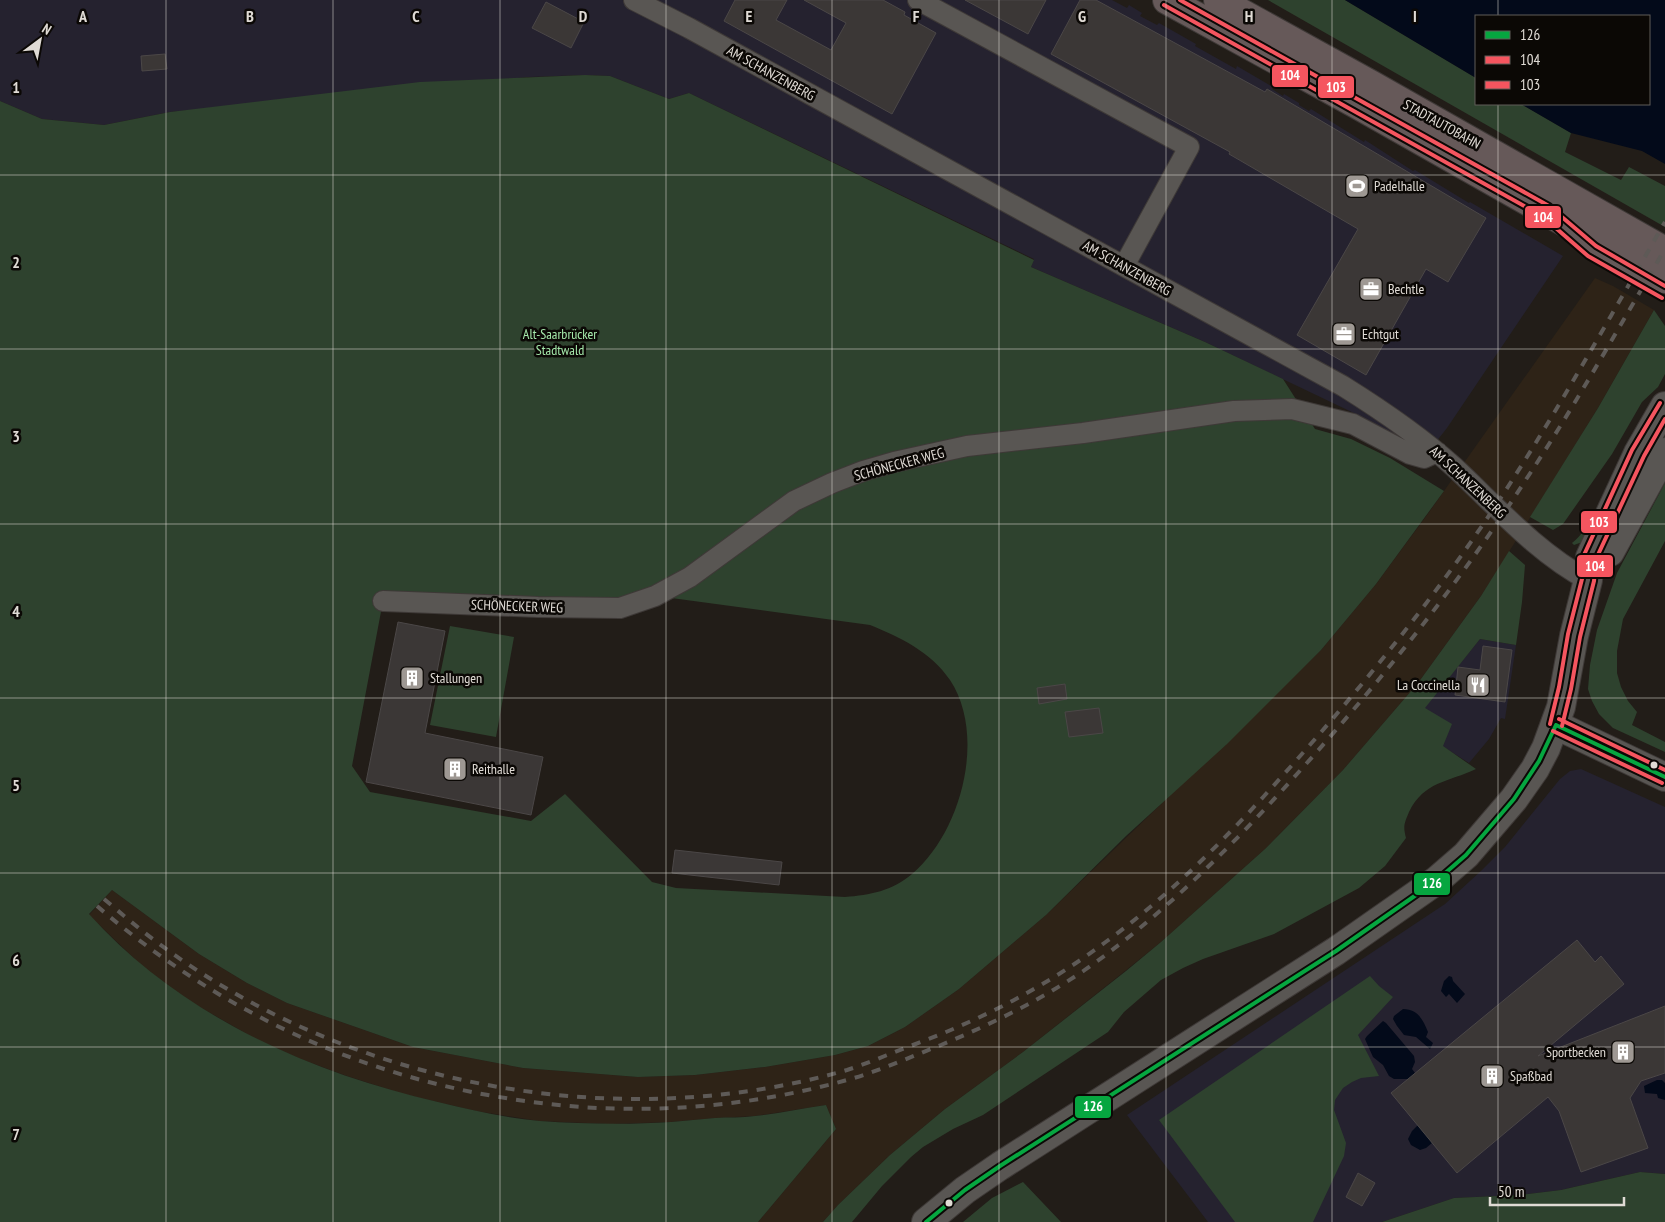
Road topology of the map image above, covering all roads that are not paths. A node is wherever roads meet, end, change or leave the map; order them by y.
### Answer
1 (634, 0) edge
2 (918, 0) edge
3 (1167, 0) edge
4 (1218, 0) edge
5 (1546, 210) junction
6 (1665, 250) edge
7 (1124, 266) junction
8 (1665, 279) edge
9 (1665, 294) edge
10 (1665, 406) edge
11 (1437, 452) junction
12 (1665, 452) edge
13 (1588, 580) junction
14 (383, 601) dead end
15 (1556, 725) junction
16 (1665, 777) edge
17 (926, 1222) edge

1 - 7 street, AM SCHANZENBERG
2 - 7 street
3 - 5 highway, STADTAUTOBAHN
4 - 6 highway, STADTAUTOBAHN
5 - 8 highway, STADTAUTOBAHN
5 - 9 highway
7 - 11 street, AM SCHANZENBERG
10 - 13 main road
11 - 13 street, AM SCHANZENBERG
11 - 14 street, SCHÖNECKER WEG
12 - 13 main road
13 - 15 main road
15 - 16 main road
15 - 17 main road

